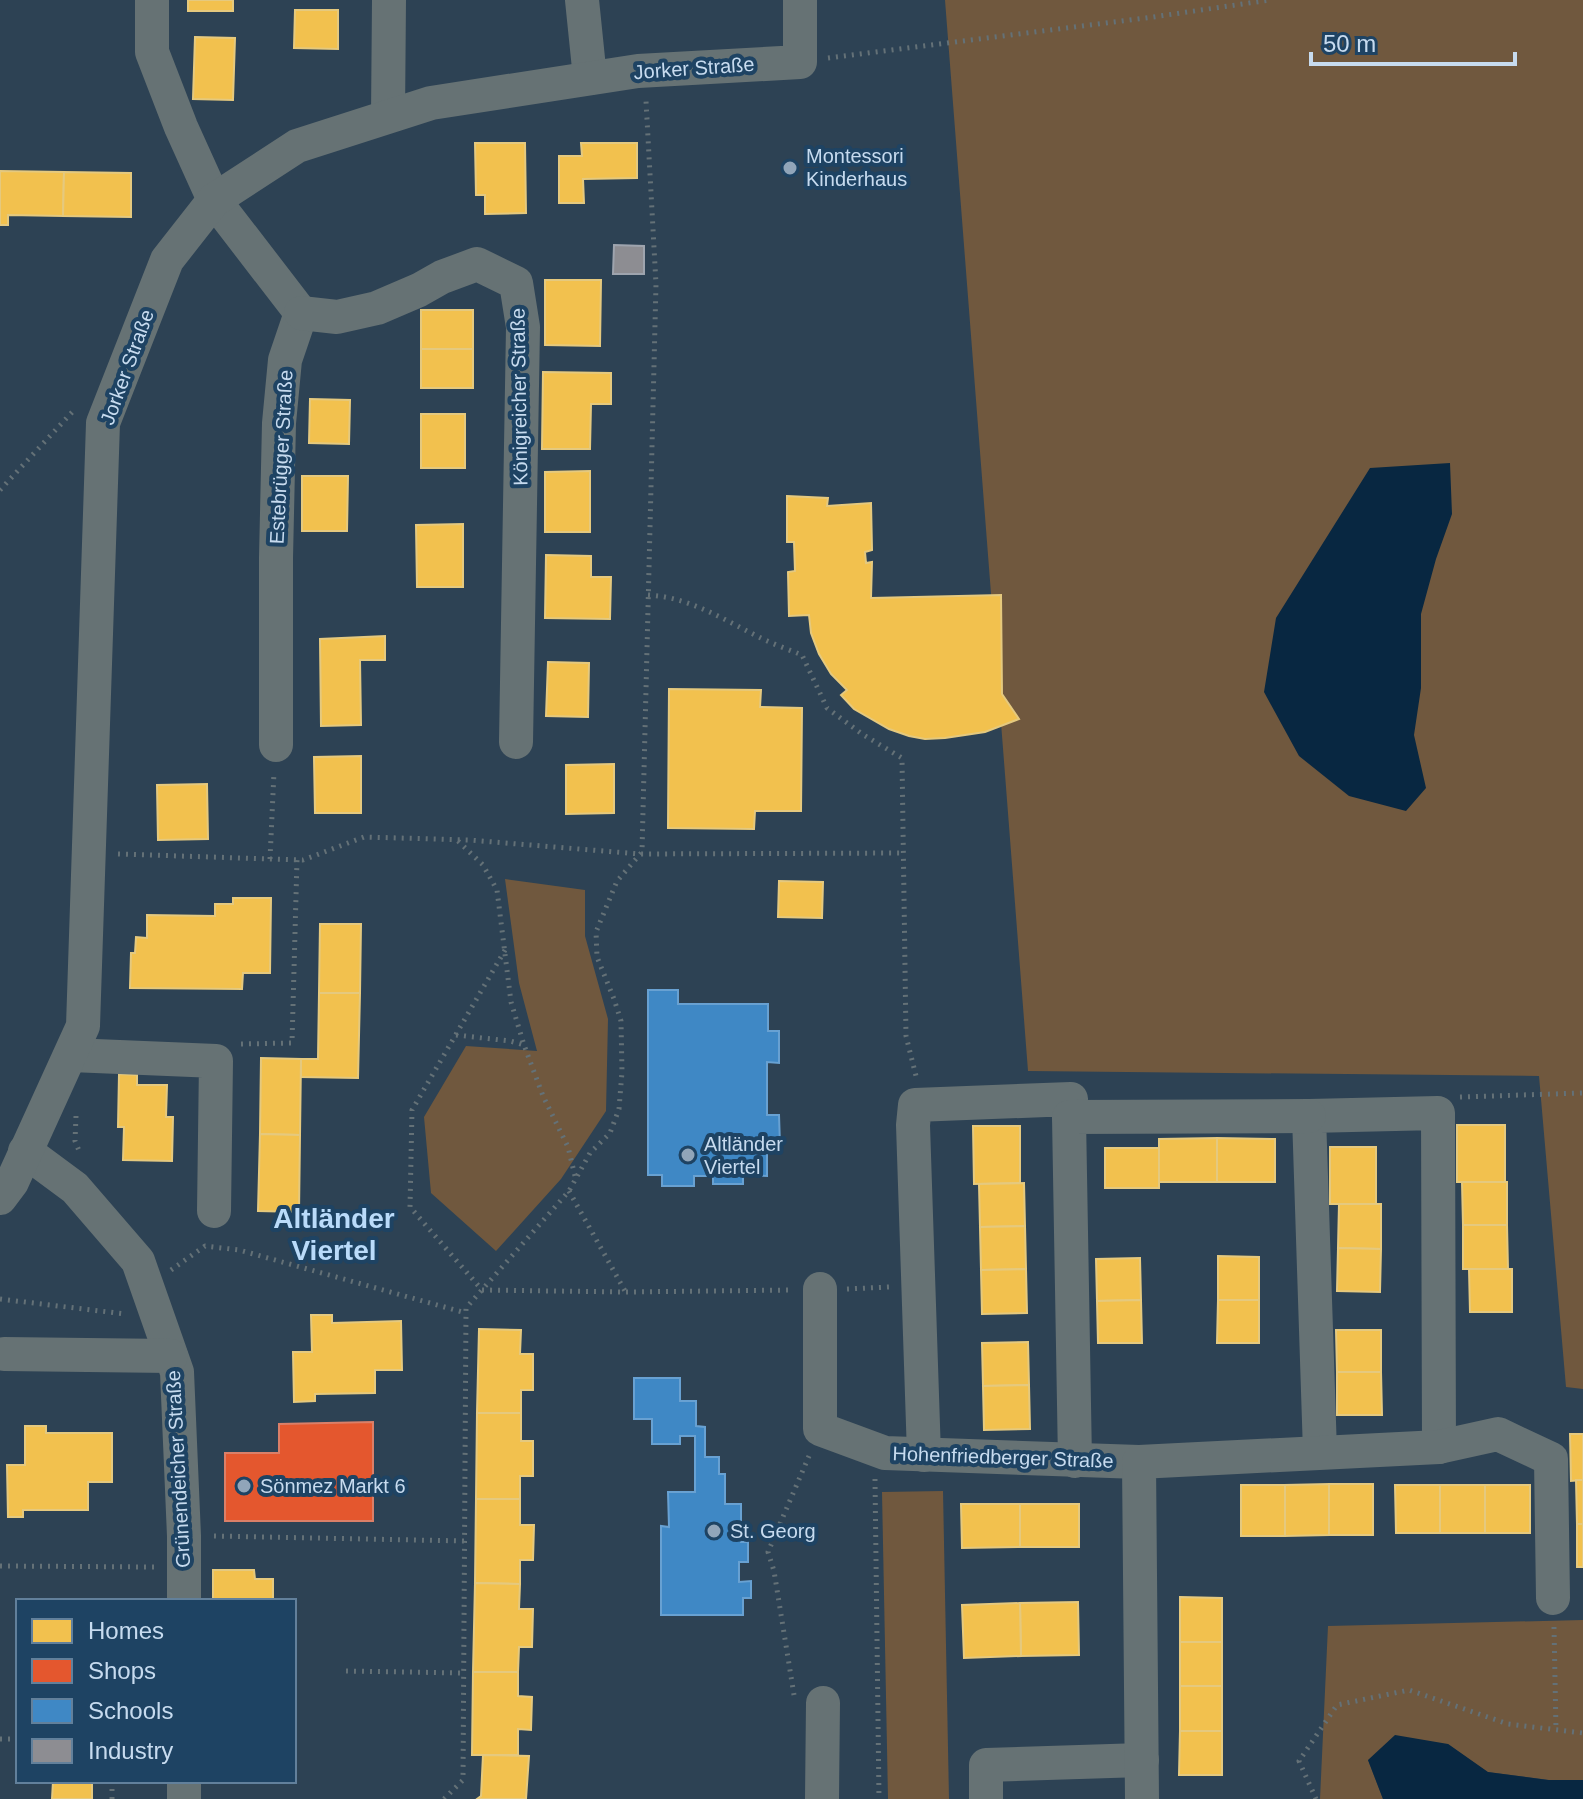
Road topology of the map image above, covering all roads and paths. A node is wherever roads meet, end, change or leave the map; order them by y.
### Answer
1 (152, 0) edge
2 (389, 0) edge
3 (582, 0) edge
4 (800, 0) edge
5 (1270, 0) edge
6 (800, 62) junction
7 (638, 71) junction
8 (590, 78) junction
9 (388, 116) junction
10 (214, 200) junction
11 (301, 313) junction
12 (114, 395) junction
13 (0, 490) edge
14 (648, 595) junction
15 (516, 742) dead end
16 (276, 745) joint
17 (458, 840) junction
18 (89, 853) junction
19 (902, 853) junction
20 (640, 854) junction
21 (270, 859) junction
22 (297, 860) junction
23 (505, 950) junction
24 (456, 1035) junction
25 (524, 1045) junction
26 (71, 1055) junction
27 (216, 1061) junction
28 (1583, 1093) edge
29 (915, 1105) junction
30 (76, 1112) dead end
31 (1438, 1113) junction
32 (1309, 1116) junction
33 (1069, 1117) junction
34 (81, 1154) dead end
35 (13, 1155) edge
36 (575, 1177) junction
37 (569, 1191) junction
38 (0, 1198) edge
39 (214, 1211) dead end
40 (918, 1286) junction
41 (820, 1289) junction
42 (482, 1290) junction
43 (626, 1292) junction
44 (0, 1299) edge
45 (152, 1302) junction
46 (466, 1313) junction
47 (4, 1354) dead end
48 (171, 1356) junction
49 (820, 1429) junction
50 (1439, 1447) junction
51 (875, 1450) junction
52 (1320, 1452) junction
53 (924, 1455) junction
54 (1075, 1461) junction
55 (1139, 1462) junction
56 (465, 1541) junction
57 (184, 1551) junction
58 (0, 1566) edge
59 (1553, 1598) joint
60 (184, 1599) edge
61 (346, 1671) dead end
62 (464, 1673) junction
63 (823, 1703) joint
64 (1556, 1730) junction
65 (1583, 1733) edge
66 (1142, 1760) junction
67 (444, 1799) edge
68 (822, 1799) edge
69 (879, 1799) edge
70 (986, 1799) edge
71 (1142, 1799) edge
72 (1316, 1799) edge

1 - 10 street
2 - 9 street
3 - 8 street
4 - 6 street
5 - 6 path
6 - 7 street, Jorker Straße
7 - 8 street, Jorker Straße
7 - 14 path
8 - 9 street, Jorker Straße
9 - 10 street, Jorker Straße
10 - 11 street
10 - 12 street, Jorker Straße
11 - 15 street, Königreicher Straße
11 - 16 street, Estebrügger Straße
12 - 13 path
12 - 18 street, Jorker Straße
14 - 19 path
14 - 20 path
16 - 21 path
17 - 20 path
17 - 22 path
17 - 23 path
18 - 21 path
18 - 26 street, Jorker Straße
19 - 20 path
19 - 29 path
20 - 36 path
21 - 22 path
22 - 27 path
23 - 24 path
23 - 25 path
24 - 25 path
24 - 42 path
25 - 36 path
26 - 27 street
26 - 35 street, Jorker Straße
27 - 39 street
28 - 31 path
29 - 33 street
29 - 40 street
30 - 34 path
31 - 32 street
31 - 50 street
32 - 33 street
32 - 52 street
33 - 54 street
35 - 38 street, Jorker Straße
35 - 45 street, Grünendeicher Straße
36 - 37 path
37 - 42 path
37 - 43 path
40 - 41 path
40 - 53 street
41 - 43 path
41 - 49 street
42 - 43 path
42 - 46 path
44 - 45 path
45 - 46 path
45 - 48 street, Grünendeicher Straße
46 - 56 path
47 - 48 street
48 - 57 street, Grünendeicher Straße
49 - 51 street, Hohenfriedberger Straße
49 - 63 path
50 - 52 street, Hohenfriedberger Straße
50 - 59 street, Hohenfriedberger Straße
51 - 53 street, Hohenfriedberger Straße
51 - 69 path
52 - 55 street, Hohenfriedberger Straße
53 - 54 street, Hohenfriedberger Straße
54 - 55 street, Hohenfriedberger Straße
55 - 66 street, Hohenfriedberger Straße
56 - 57 path
56 - 62 path
57 - 58 path
57 - 60 street, Grünendeicher Straße
59 - 64 path
61 - 62 path
62 - 67 path
63 - 68 street
64 - 65 path
64 - 72 path
66 - 70 street
66 - 71 street, Hohenfriedberger Straße

